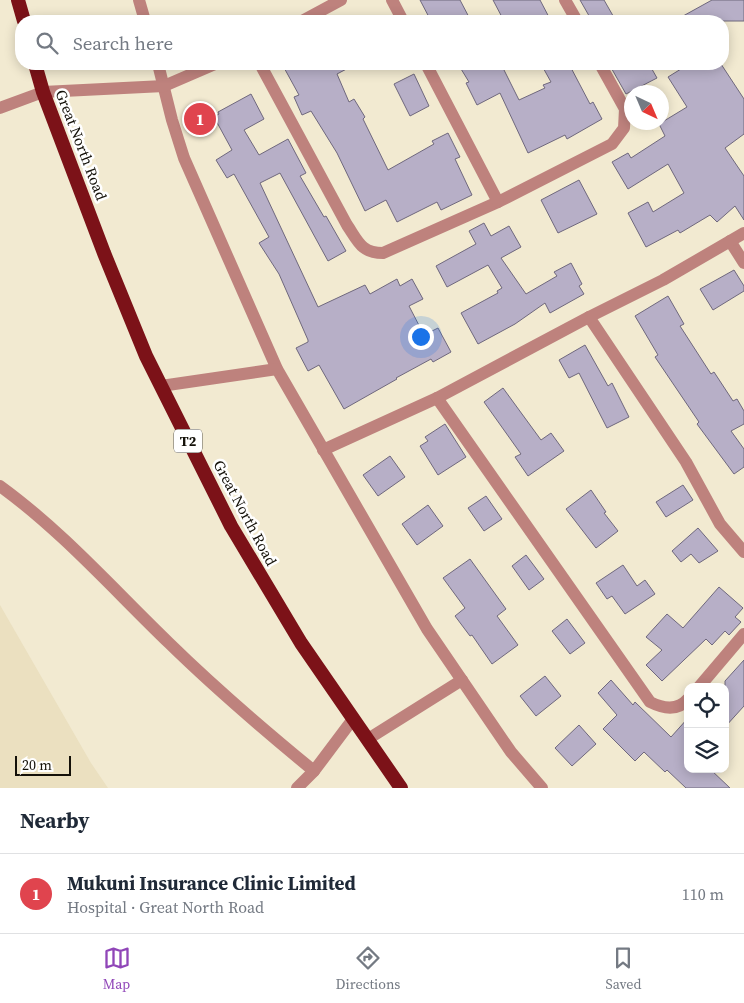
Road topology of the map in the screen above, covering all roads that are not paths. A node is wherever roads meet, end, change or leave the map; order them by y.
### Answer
1 (18, 0) edge
2 (139, 0) edge
3 (341, 0) edge
4 (392, 0) edge
5 (565, 0) edge
6 (22, 15) edge
7 (144, 15) edge
8 (313, 15) edge
9 (400, 15) edge
10 (574, 15) edge
11 (37, 70) edge
12 (160, 70) edge
13 (202, 70) edge
14 (263, 70) edge
15 (429, 70) edge
16 (603, 70) edge
17 (164, 86) junction
18 (43, 92) junction
19 (0, 108) edge
20 (498, 202) junction
21 (744, 233) edge
22 (730, 241) junction
23 (744, 264) edge
24 (589, 317) junction
25 (277, 369) junction
26 (161, 386) junction
27 (437, 398) junction
28 (322, 450) junction
29 (0, 486) edge
30 (744, 552) edge
31 (744, 634) edge
32 (462, 680) junction
33 (702, 683) edge
34 (684, 703) edge
35 (353, 719) junction
36 (368, 739) junction
37 (314, 771) junction
38 (297, 788) edge
39 (401, 788) edge
40 (542, 788) edge

1 - 6 highway
2 - 7 street
3 - 8 street
4 - 9 street
5 - 10 street
11 - 18 highway, Great North Road / T2
12 - 17 street
13 - 17 street
14 - 20 street
15 - 20 street
16 - 20 street
17 - 18 street
17 - 25 street
18 - 19 street
18 - 26 highway, Great North Road / T2
21 - 22 street
22 - 23 street
22 - 24 street
24 - 27 street
24 - 30 street
25 - 26 street
25 - 28 street
26 - 35 highway, Great North Road / T2
27 - 28 street
27 - 34 street
28 - 32 street
29 - 37 street
31 - 33 street
32 - 36 street
32 - 40 street
35 - 36 highway, Great North Road / T2
35 - 37 street
36 - 39 highway, Great North Road / T2
37 - 38 street

